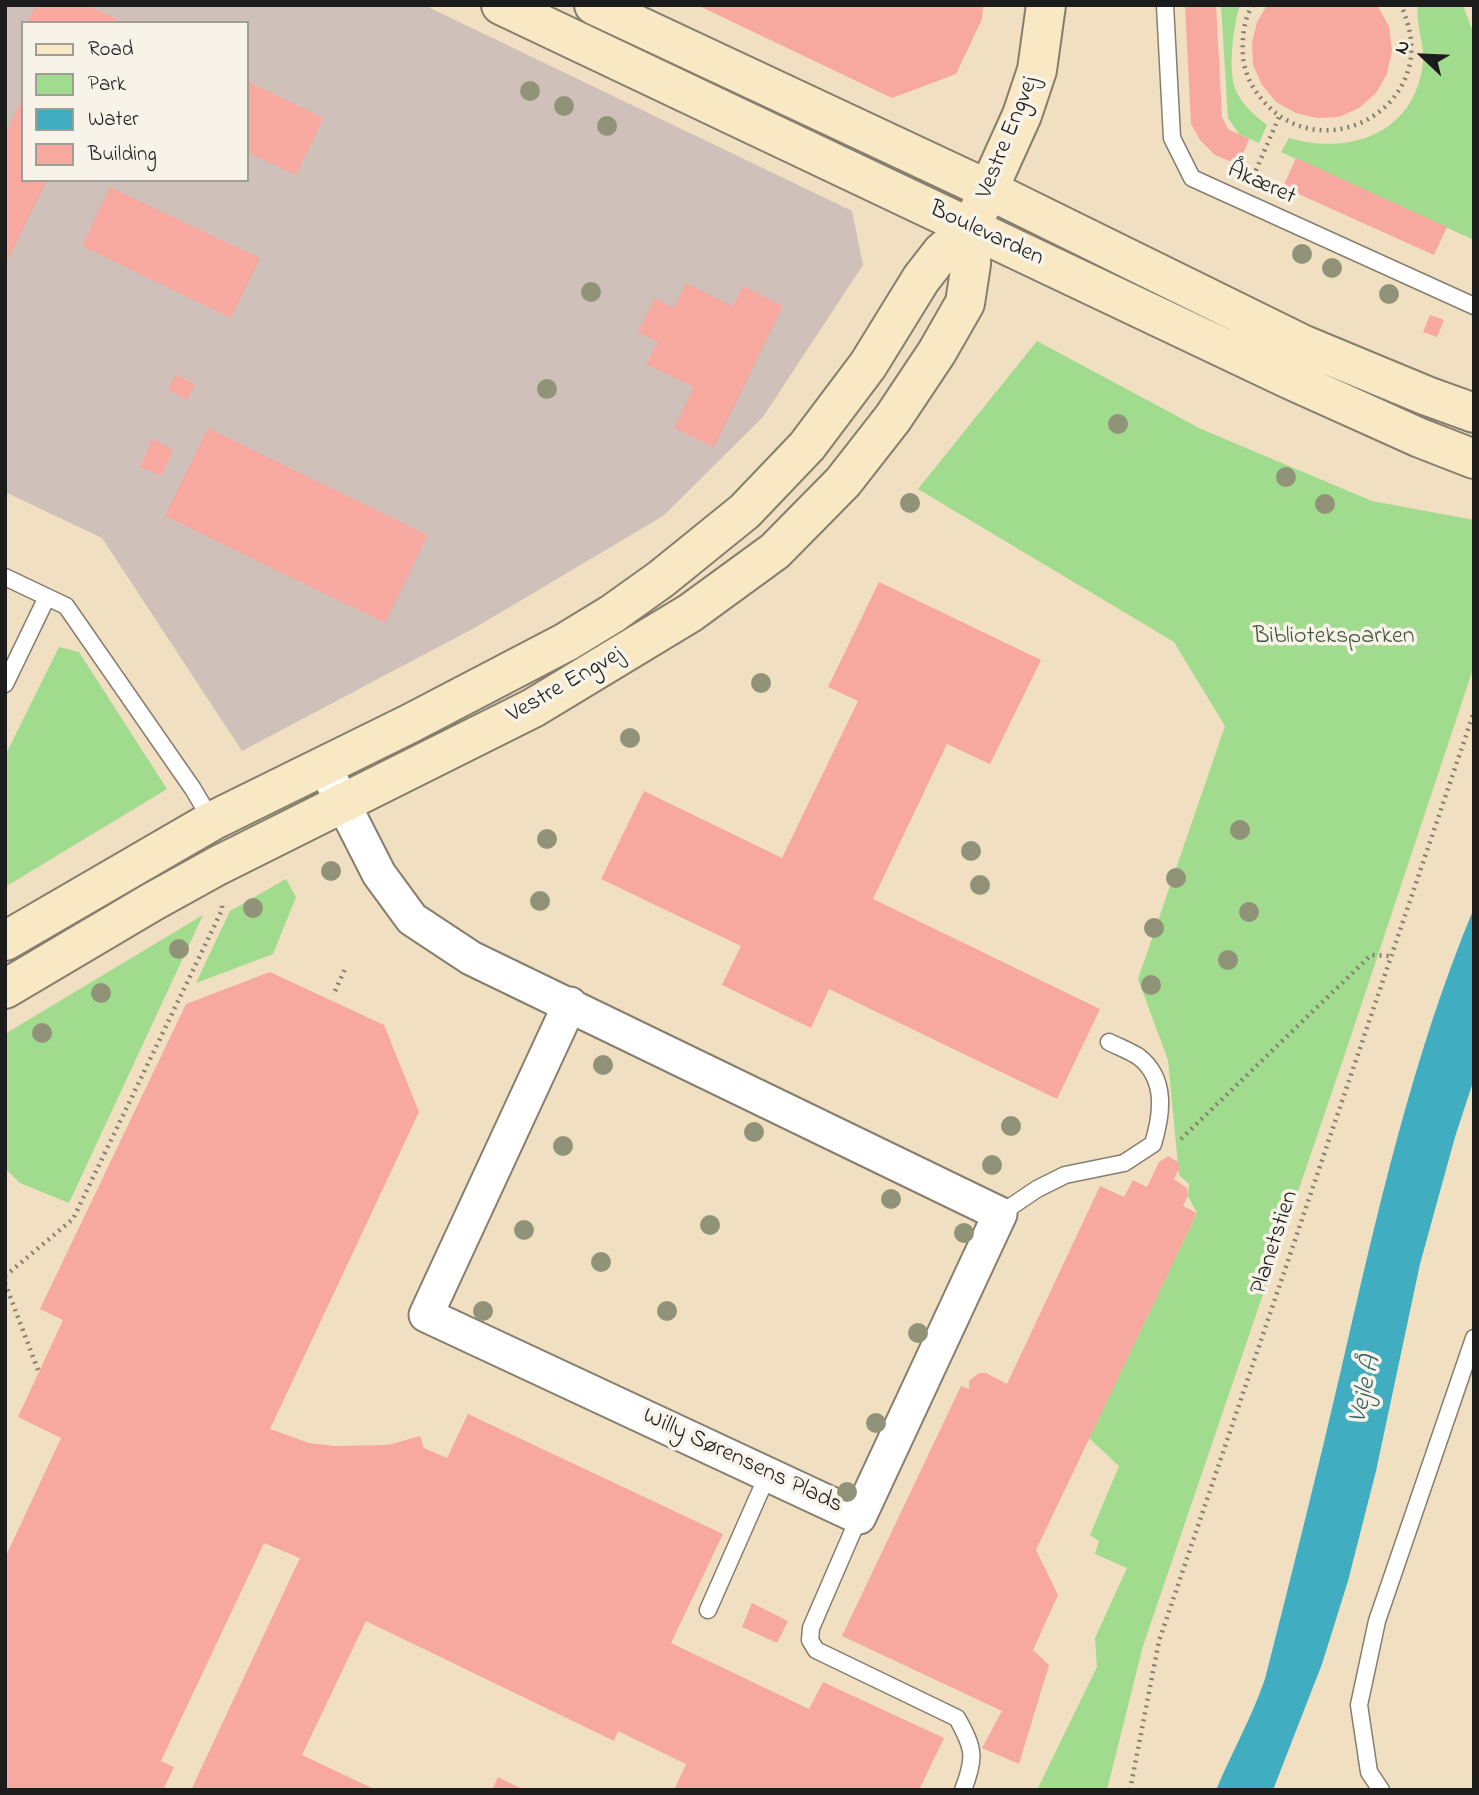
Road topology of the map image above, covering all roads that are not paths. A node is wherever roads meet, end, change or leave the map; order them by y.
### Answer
1 (501, 5) edge
2 (594, 5) edge
3 (1046, 5) edge
4 (1165, 5) edge
5 (989, 190) junction
6 (971, 228) junction
7 (1474, 306) edge
8 (1474, 412) edge
9 (1474, 459) edge
10 (5, 577) edge
11 (47, 597) junction
12 (5, 684) edge
13 (324, 766) junction
14 (344, 803) junction
15 (212, 821) junction
16 (5, 941) edge
17 (5, 989) edge
18 (570, 1004) junction
19 (1109, 1042) dead end
20 (1000, 1214) junction
21 (1474, 1338) edge
22 (768, 1474) junction
23 (859, 1517) junction
24 (708, 1609) dead end
25 (963, 1790) edge
26 (1381, 1790) edge

1 - 6 street, Boulevarden
2 - 5 street, Boulevarden
3 - 5 street, Vestre Engvej
4 - 7 lane, Åkæret
5 - 6 street, Vestre Engvej
5 - 8 street, Boulevarden
6 - 9 street, Boulevarden
6 - 13 street, Vestre Engvej
6 - 14 street, Vestre Engvej
10 - 11 lane
11 - 12 lane
11 - 15 lane
13 - 14 street
13 - 15 street, Vestre Engvej
14 - 17 street, Vestre Engvej
14 - 18 street
15 - 16 street, Vestre Engvej
18 - 20 street
18 - 22 street, Willy Sørensens Plads
19 - 20 lane
20 - 23 street, Willy Sørensens Plads
21 - 26 lane
22 - 23 street, Willy Sørensens Plads
22 - 24 lane
23 - 25 lane

